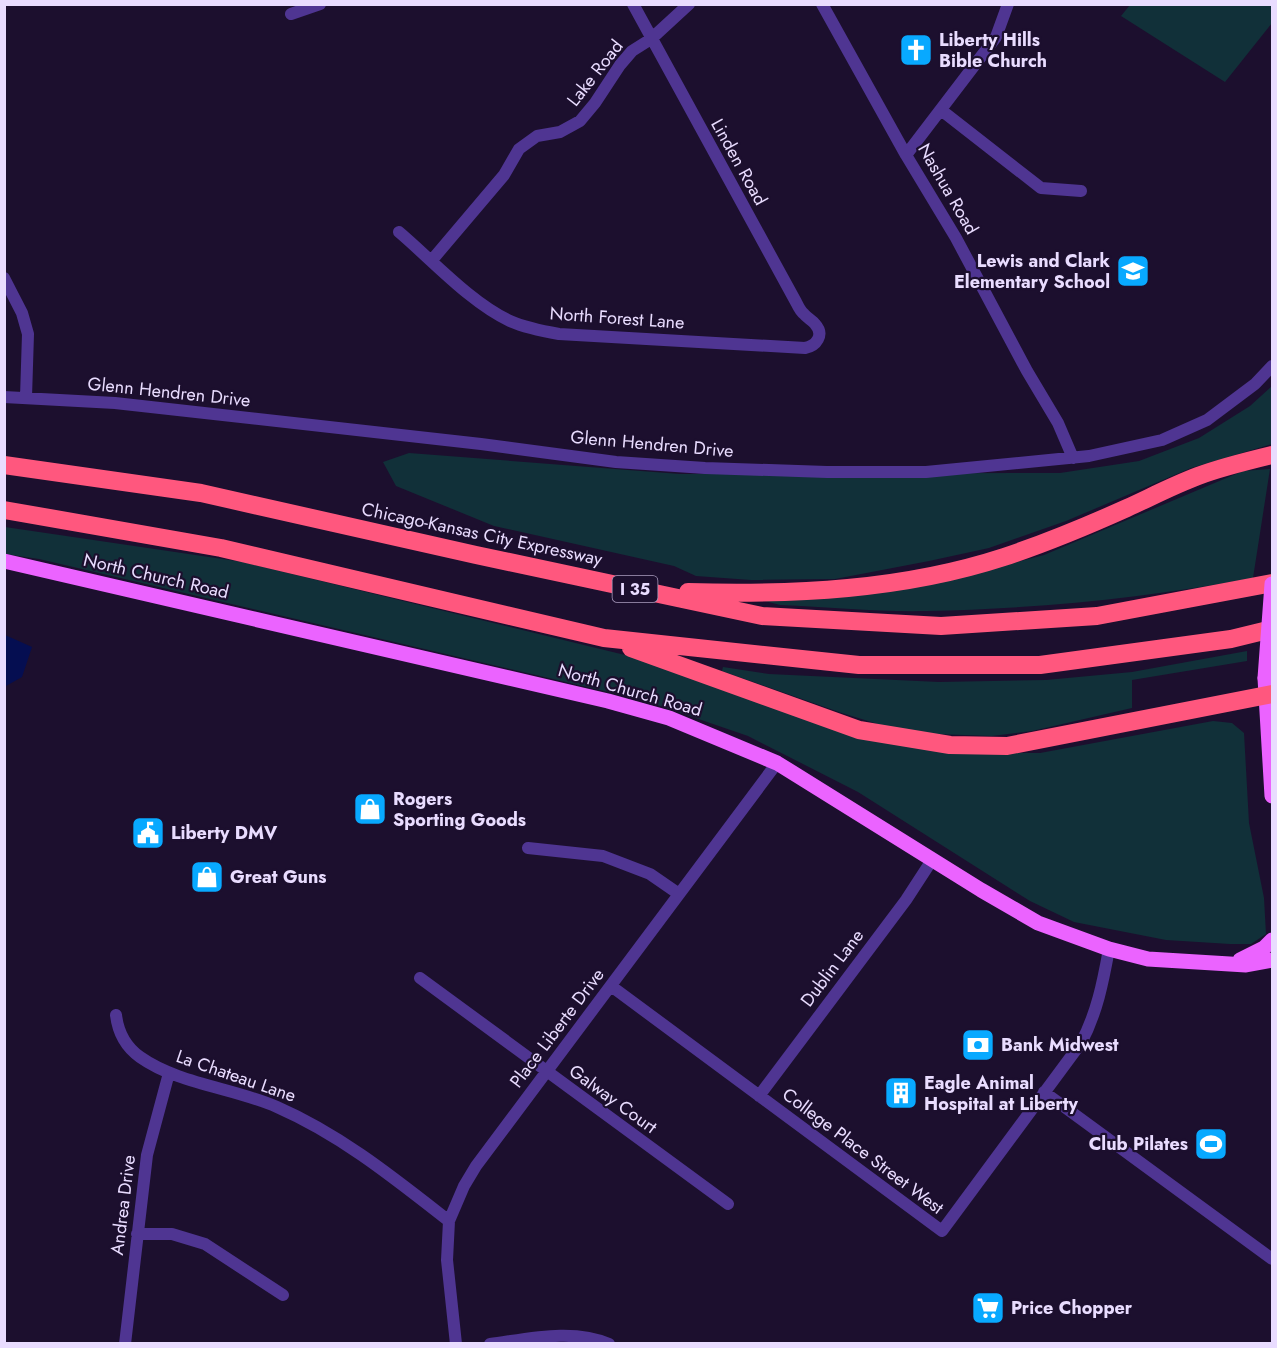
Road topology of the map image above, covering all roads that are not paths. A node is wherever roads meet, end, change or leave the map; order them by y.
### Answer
1 (320, 4) edge
2 (633, 4) edge
3 (689, 4) edge
4 (822, 4) edge
5 (1008, 4) edge
6 (291, 14) dead end
7 (651, 39) junction
8 (941, 110) junction
9 (906, 155) junction
10 (1081, 191) dead end
11 (399, 232) dead end
12 (432, 260) junction
13 (4, 278) edge
14 (820, 332) joint
15 (1272, 366) edge
16 (4, 397) edge
17 (26, 397) junction
18 (1272, 455) edge
19 (1073, 458) junction
20 (4, 465) edge
21 (4, 510) edge
22 (4, 561) edge
23 (1272, 584) edge
24 (639, 590) junction
25 (1272, 629) edge
26 (604, 638) junction
27 (1268, 689) edge
28 (777, 763) junction
29 (1272, 796) edge
30 (528, 848) dead end
31 (932, 860) junction
32 (679, 894) junction
33 (1272, 940) edge
34 (1109, 949) junction
35 (1272, 960) edge
36 (1229, 964) junction
37 (420, 978) dead end
38 (611, 986) junction
39 (116, 1015) dead end
40 (546, 1072) junction
41 (169, 1073) junction
42 (1044, 1092) junction
43 (759, 1096) junction
44 (728, 1204) dead end
45 (448, 1221) junction
46 (138, 1234) junction
47 (1272, 1259) edge
48 (284, 1295) dead end
49 (125, 1344) edge
50 (456, 1344) edge
51 (490, 1344) edge
52 (609, 1344) edge

1 - 6 street
2 - 7 street, Linden Road
3 - 7 street, Lake Road
4 - 9 street, Nashua Road
5 - 8 street
7 - 12 street, Lake Road
7 - 14 street, Linden Road
8 - 9 street
8 - 10 street
9 - 19 street, Nashua Road
11 - 12 street, North Forest Lane
12 - 14 street, North Forest Lane
13 - 17 street
15 - 19 street, Glenn Hendren Drive
16 - 17 street, Glenn Hendren Drive
17 - 19 street, Glenn Hendren Drive
18 - 24 highway
20 - 24 highway, Chicago-Kansas City Expressway / I 35
21 - 26 highway
22 - 28 main road, North Church Road
23 - 24 highway, Chicago-Kansas City Expressway / I 35
23 - 27 main road, bridge
25 - 26 highway
26 - 27 highway
27 - 29 main road
28 - 31 main road, North Church Road
28 - 32 street, Place Liberte Drive
30 - 32 street
31 - 34 main road, North Church Road
31 - 43 street, Dublin Lane
32 - 38 street, Place Liberte Drive
33 - 36 main road
34 - 36 main road, North Church Road
34 - 42 street, College Place Street West
35 - 36 main road, North Church Road
37 - 40 street, Galway Court
38 - 40 street, Place Liberte Drive
38 - 43 street, College Place Street West
39 - 41 street, La Chateau Lane
40 - 44 street, Galway Court
40 - 45 street, Place Liberte Drive
41 - 45 street, La Chateau Lane
41 - 46 street, Andrea Drive
42 - 43 street, College Place Street West
42 - 47 street
45 - 50 street, Place Liberte Drive
46 - 48 street
46 - 49 street, Andrea Drive
51 - 52 street

